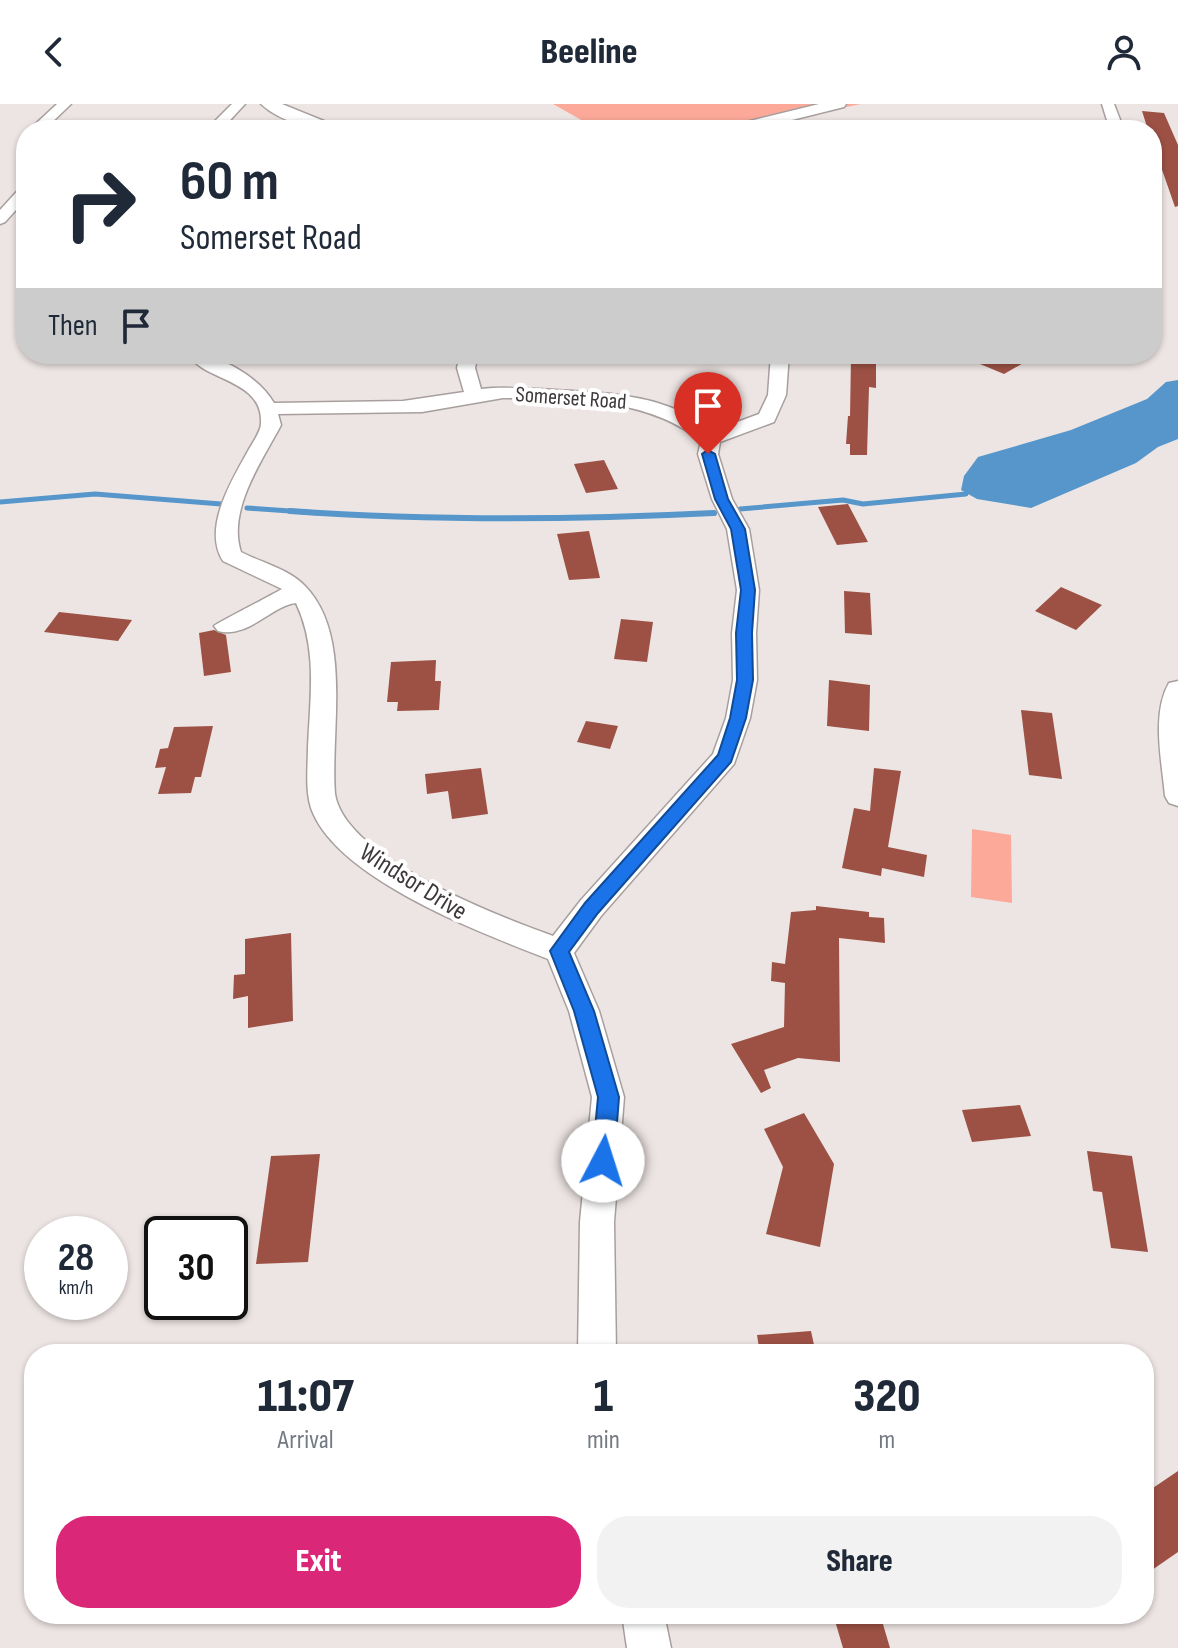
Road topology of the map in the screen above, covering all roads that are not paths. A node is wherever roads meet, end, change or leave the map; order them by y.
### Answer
1 (65, 104) edge
2 (239, 104) edge
3 (269, 104) edge
4 (838, 104) edge
5 (47, 120) edge
6 (223, 120) edge
7 (305, 120) edge
8 (773, 120) edge
9 (16, 201) edge
10 (0, 219) edge
11 (211, 364) edge
12 (467, 364) edge
13 (779, 364) edge
14 (474, 395) junction
15 (269, 409) junction
16 (711, 439) junction
17 (297, 590) junction
18 (226, 626) dead end
19 (1178, 689) edge
20 (1178, 796) edge
21 (559, 951) junction
22 (597, 1344) edge
23 (645, 1624) edge
24 (649, 1648) edge

1 - 5 street
2 - 6 street
3 - 7 street
4 - 8 street
9 - 10 street
11 - 15 street
12 - 14 street
13 - 16 street
14 - 15 street, Somerset Road
14 - 16 street, Somerset Road
15 - 17 street
16 - 21 street
17 - 18 street
17 - 21 street, Windsor Drive
19 - 20 street
21 - 22 street
23 - 24 street

